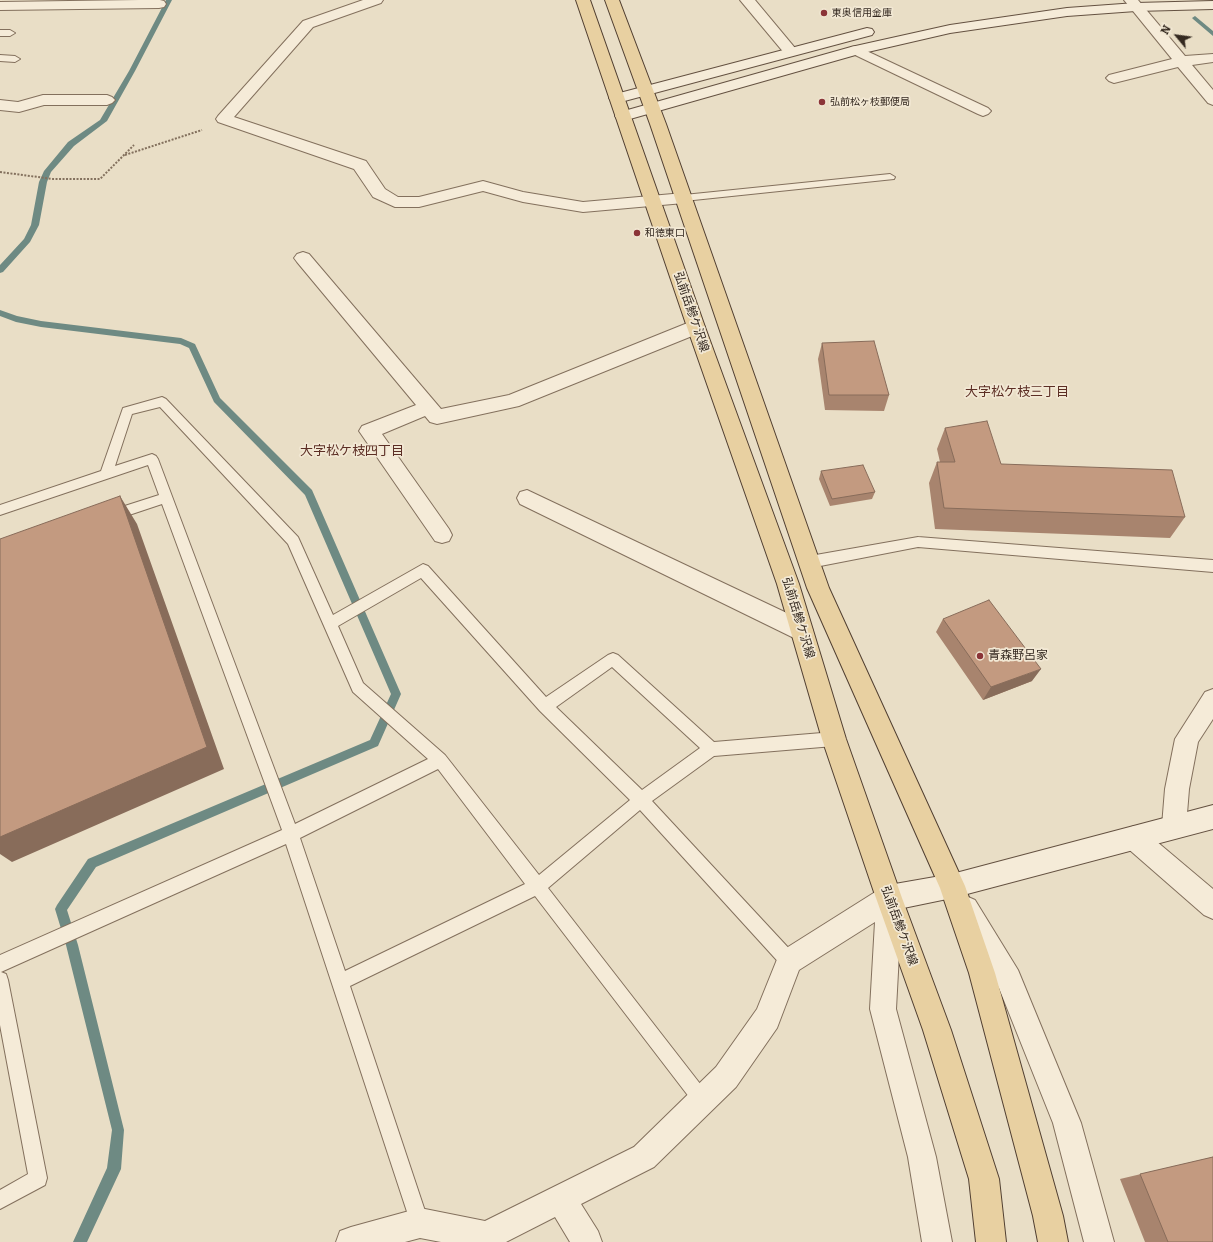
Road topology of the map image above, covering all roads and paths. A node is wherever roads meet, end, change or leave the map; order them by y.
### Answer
1 (376, 0) edge
2 (583, 0) edge
3 (612, 0) edge
4 (747, 0) edge
5 (1133, 3) edge
6 (159, 4) dead end
7 (1213, 5) edge
8 (0, 6) edge
9 (884, 28) dead end
10 (856, 50) junction
11 (790, 51) junction
12 (0, 58) edge
13 (1213, 58) edge
14 (15, 59) dead end
15 (1182, 61) junction
16 (1114, 78) dead end
17 (649, 99) junction
18 (107, 100) dead end
19 (1213, 100) edge
20 (0, 105) edge
21 (620, 107) junction
22 (983, 111) dead end
23 (224, 119) junction
24 (134, 145) dead end
25 (125, 155) junction
26 (0, 172) edge
27 (890, 177) dead end
28 (684, 198) junction
29 (652, 201) junction
30 (303, 258) dead end
31 (696, 327) junction
32 (429, 407) junction
33 (106, 474) junction
34 (167, 497) junction
35 (527, 498) dead end
36 (0, 510) edge
37 (102, 520) edge
38 (442, 535) dead end
39 (810, 562) junction
40 (1213, 566) edge
41 (335, 621) junction
42 (802, 631) junction
43 (1213, 699) edge
44 (545, 706) junction
45 (834, 739) junction
46 (711, 749) junction
47 (440, 760) junction
48 (640, 800) junction
49 (1213, 817) edge
50 (1174, 826) junction
51 (291, 834) junction
52 (1134, 838) junction
53 (538, 886) junction
54 (952, 886) junction
55 (889, 898) junction
56 (1213, 906) edge
57 (790, 961) junction
58 (0, 964) edge
59 (0, 980) edge
60 (340, 982) junction
61 (702, 1100) junction
62 (560, 1198) junction
63 (0, 1200) edge
64 (420, 1223) junction
65 (351, 1242) edge
66 (587, 1242) edge
67 (937, 1242) edge
68 (991, 1242) edge
69 (1053, 1242) edge
70 (1099, 1242) edge

1 - 23 street
2 - 21 main road, 弘前岳鰺ケ沢線
3 - 17 main road
4 - 11 street
5 - 7 street
5 - 10 street
5 - 15 street
6 - 8 street
9 - 11 street
10 - 17 street
10 - 22 street
11 - 17 street
12 - 14 lane
13 - 15 street
15 - 16 street
15 - 19 street
17 - 21 street
17 - 28 main road
18 - 20 street
21 - 29 main road, 弘前岳鰺ケ沢線
23 - 25 path
23 - 29 street
24 - 25 path
25 - 26 path
27 - 28 lane
28 - 29 street
28 - 39 main road
29 - 31 main road, 弘前岳鰺ケ沢線
30 - 32 street
31 - 32 street
31 - 42 main road, 弘前岳鰺ケ沢線
32 - 38 street
33 - 34 lane
33 - 36 lane
33 - 41 lane
34 - 37 lane
34 - 51 lane
35 - 42 street
39 - 40 lane
39 - 54 main road
41 - 44 lane
41 - 47 lane
42 - 45 main road, 弘前岳鰺ケ沢線
43 - 50 street
44 - 46 lane
44 - 48 lane
45 - 46 lane
45 - 55 main road, 弘前岳鰺ケ沢線
46 - 48 lane
47 - 51 lane
47 - 53 lane
48 - 53 lane
48 - 57 lane
49 - 50 street
50 - 52 street
51 - 58 lane
51 - 60 lane
52 - 54 street
52 - 56 street
53 - 60 lane
53 - 61 lane
54 - 55 street
54 - 69 main road
54 - 70 street
55 - 57 street
55 - 67 street
55 - 68 main road, 弘前岳鰺ケ沢線
57 - 61 street
59 - 63 lane
60 - 64 lane
61 - 62 street
62 - 64 street
62 - 66 street
64 - 65 street

